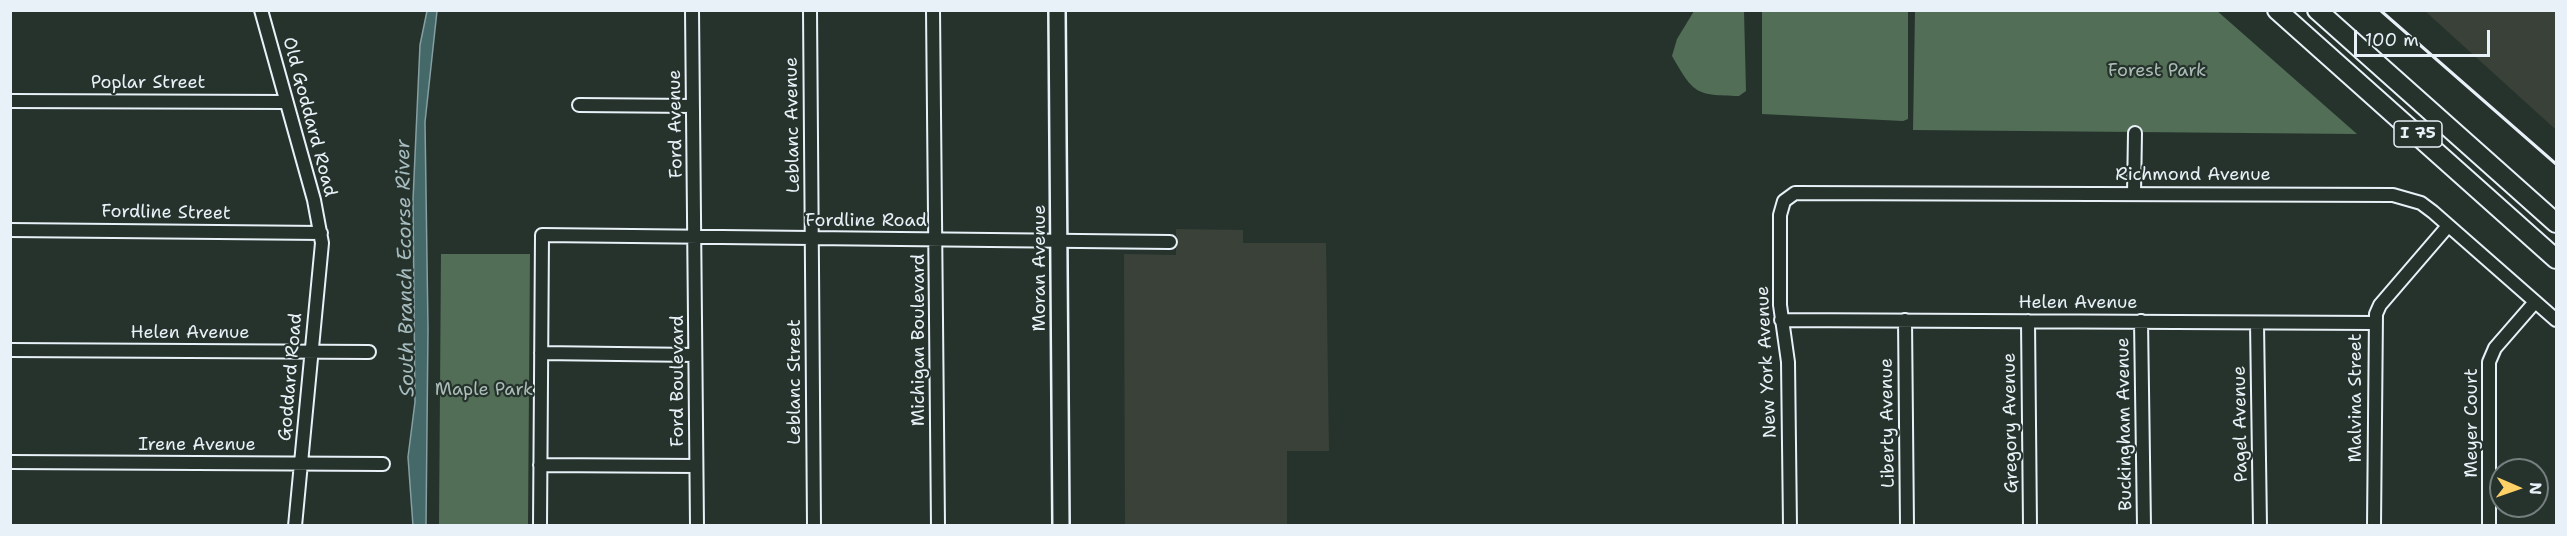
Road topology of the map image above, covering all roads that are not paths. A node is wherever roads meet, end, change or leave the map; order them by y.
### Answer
1 (261, 10) edge
2 (692, 10) edge
3 (810, 10) edge
4 (933, 10) edge
5 (1057, 10) edge
6 (2277, 10) edge
7 (2317, 10) edge
8 (10, 101) edge
9 (286, 102) junction
10 (579, 105) dead end
11 (693, 106) junction
12 (2135, 134) dead end
13 (2134, 193) junction
14 (1787, 198) joint
15 (2556, 223) edge
16 (2448, 226) junction
17 (10, 230) edge
18 (321, 232) junction
19 (695, 237) junction
20 (813, 238) junction
21 (936, 240) junction
22 (1059, 240) junction
23 (1170, 242) dead end
24 (2556, 259) edge
25 (2535, 302) junction
26 (1781, 320) junction
27 (1905, 320) junction
28 (2556, 320) edge
29 (2028, 321) junction
30 (2141, 321) junction
31 (2257, 323) junction
32 (2374, 323) junction
33 (10, 350) edge
34 (311, 352) junction
35 (369, 352) dead end
36 (541, 353) junction
37 (695, 355) junction
38 (10, 462) edge
39 (301, 464) junction
40 (383, 464) dead end
41 (540, 465) junction
42 (696, 466) junction
43 (295, 525) edge
44 (540, 525) edge
45 (697, 525) edge
46 (814, 525) edge
47 (938, 525) edge
48 (1061, 525) edge
49 (1790, 525) edge
50 (1907, 525) edge
51 (2030, 525) edge
52 (2144, 525) edge
53 (2260, 525) edge
54 (2374, 525) edge
55 (2489, 525) edge

1 - 9 street, Old Goddard Road
2 - 11 street, Ford Avenue
3 - 20 street, Leblanc Avenue
4 - 21 street, Michigan Boulevard
5 - 22 main road, Moran Avenue
6 - 24 highway, I 75
7 - 15 highway, I 75
8 - 9 street, Poplar Street
9 - 18 street, Old Goddard Road
10 - 11 street
11 - 19 street, Ford Avenue
12 - 13 street
13 - 14 street, Richmond Avenue
13 - 16 street, Richmond Avenue
14 - 26 street, New York Avenue
16 - 25 street, Richmond Avenue
16 - 32 street, Malvina Street
17 - 18 street, Fordline Street
18 - 34 street, Goddard Road
19 - 20 street, Fordline Road
19 - 36 street, Fordline Road
19 - 37 street, Ford Boulevard
20 - 21 street, Fordline Road
20 - 46 street, Leblanc Street
21 - 22 street, Fordline Road
21 - 47 street, Michigan Boulevard
22 - 23 street, Fordline Road
22 - 48 main road, Moran Avenue
25 - 28 street, Richmond Avenue
25 - 55 street, Meyer Court
26 - 27 street, Helen Avenue
26 - 49 street, New York Avenue
27 - 29 street, Helen Avenue
27 - 50 street, Liberty Avenue
29 - 30 street, Helen Avenue
29 - 51 street, Gregory Avenue
30 - 31 street, Helen Avenue
30 - 52 street, Buckingham Avenue
31 - 32 street, Helen Avenue
31 - 53 street, Pagel Avenue
32 - 54 street, Malvina Street
33 - 34 street, Helen Avenue
34 - 35 street, Helen Avenue
34 - 39 street, Goddard Road
36 - 37 street
36 - 41 street
37 - 42 street, Ford Boulevard
38 - 39 street, Irene Avenue
39 - 40 street, Irene Avenue
39 - 43 street, Goddard Road
41 - 42 street
41 - 44 street
42 - 45 street, Ford Boulevard

